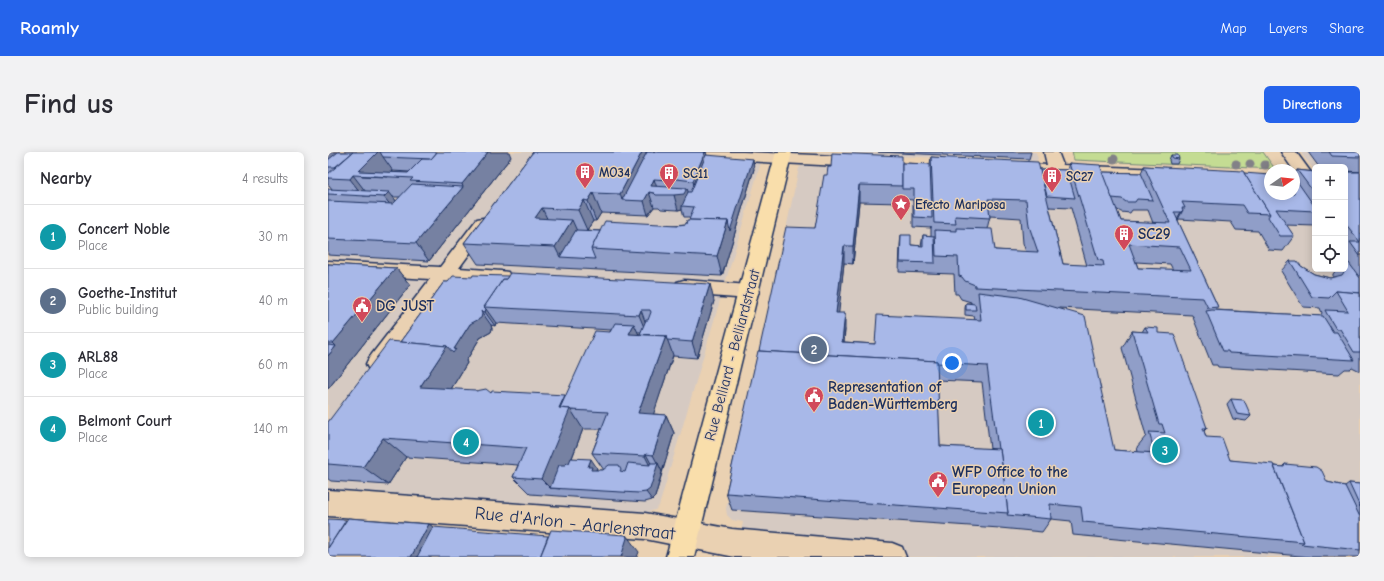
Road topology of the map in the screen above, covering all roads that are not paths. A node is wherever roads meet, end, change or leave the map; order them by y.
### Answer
1 (646, 152) edge
2 (1051, 152) edge
3 (1288, 152) edge
4 (784, 155) edge
5 (870, 162) edge
6 (997, 167) edge
7 (1056, 170) junction
8 (1175, 175) edge
9 (1306, 181) edge
10 (492, 212) edge
11 (328, 267) edge
12 (445, 274) junction
13 (515, 278) edge
14 (664, 286) edge
15 (749, 292) junction
16 (365, 380) edge
17 (328, 503) edge
18 (683, 546) edge
19 (892, 557) edge

1 - 4 street
2 - 7 street
3 - 9 street
4 - 5 street
4 - 15 main road, Rue Belliard - Belliardstraat
6 - 7 street
7 - 8 street
10 - 12 street
11 - 12 street
12 - 13 street
12 - 16 street
14 - 15 street
15 - 18 main road, Rue Belliard - Belliardstraat
17 - 18 street, Rue d'Arlon - Aarlenstraat
18 - 19 street, Rue d'Arlon - Aarlenstraat

